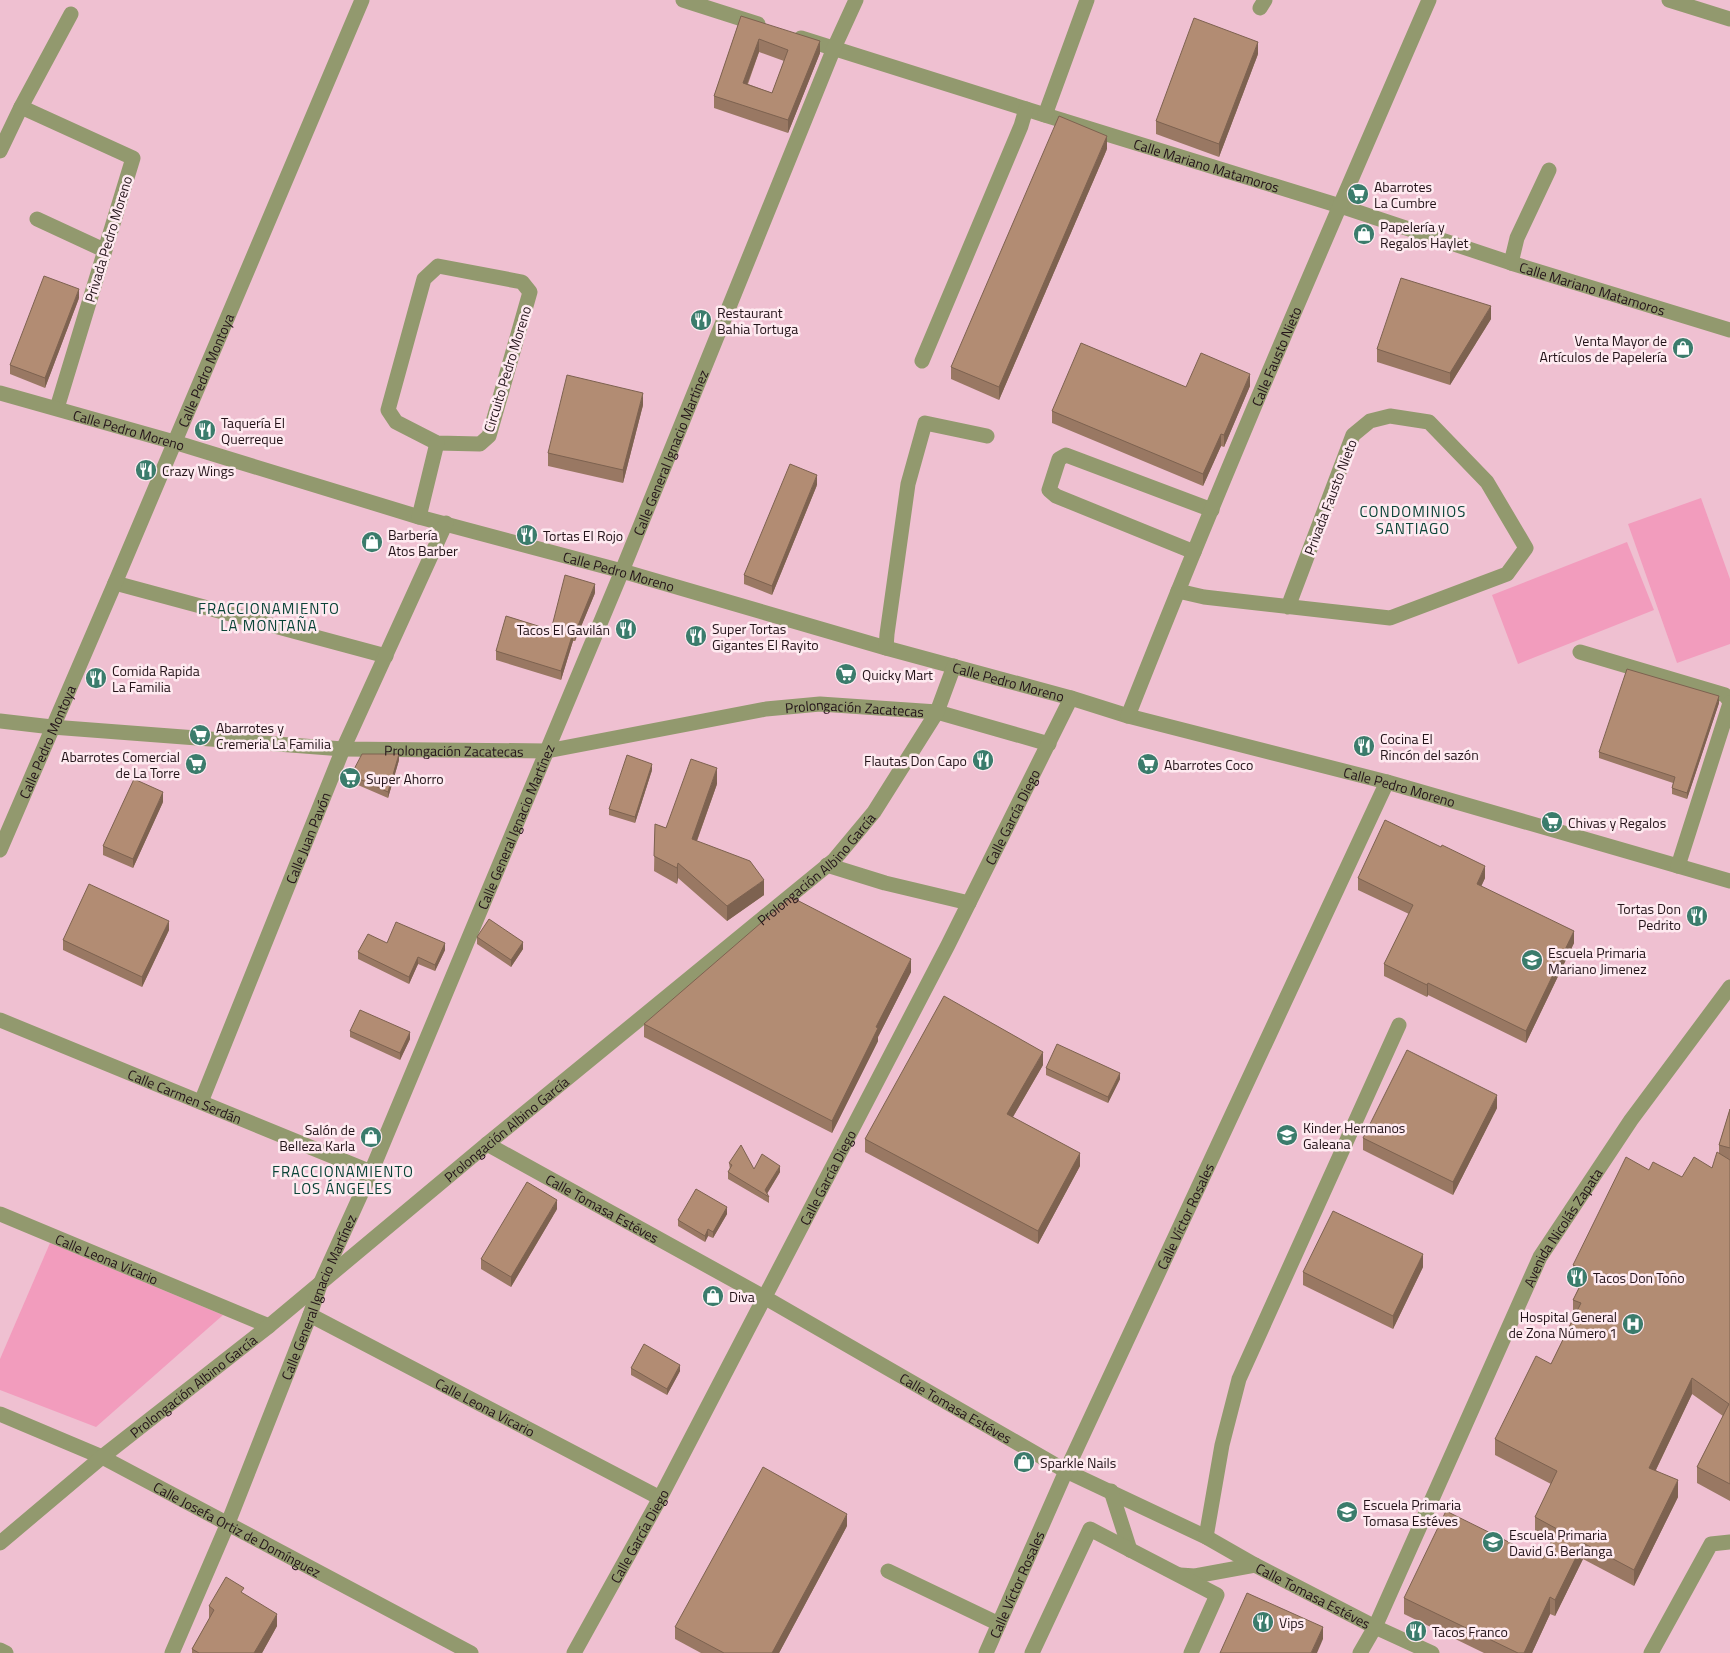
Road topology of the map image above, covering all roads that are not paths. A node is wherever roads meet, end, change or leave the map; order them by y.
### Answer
1 (362, 0) edge
2 (683, 0) edge
3 (856, 0) edge
4 (1087, 0) edge
5 (1429, 0) edge
6 (1669, 0) edge
7 (71, 14) dead end
8 (1730, 19) edge
9 (768, 27) edge
10 (787, 33) edge
11 (834, 48) junction
12 (20, 107) junction
13 (1026, 109) junction
14 (1044, 115) junction
15 (0, 151) edge
16 (1549, 170) dead end
17 (1340, 206) junction
18 (37, 219) dead end
19 (104, 250) junction
20 (1511, 263) junction
21 (1730, 330) edge
22 (922, 361) dead end
23 (0, 393) edge
24 (57, 408) junction
25 (987, 436) dead end
26 (174, 442) junction
27 (436, 443) junction
28 (1212, 510) junction
29 (419, 516) junction
30 (446, 523) junction
31 (1194, 552) junction
32 (622, 571) junction
33 (115, 583) junction
34 (1178, 591) junction
35 (1288, 607) junction
36 (886, 648) junction
37 (1580, 652) dead end
38 (386, 656) junction
39 (954, 666) junction
40 (1071, 698) junction
41 (1730, 702) edge
42 (937, 712) junction
43 (1128, 716) junction
44 (0, 721) edge
45 (52, 727) junction
46 (1049, 744) junction
47 (343, 749) junction
48 (547, 751) junction
49 (1387, 782) junction
50 (0, 850) edge
51 (827, 865) junction
52 (1678, 866) junction
53 (1730, 881) edge
54 (969, 903) junction
55 (1730, 987) edge
56 (0, 1020) edge
57 (1399, 1025) dead end
58 (201, 1102) junction
59 (488, 1144) junction
60 (371, 1172) junction
61 (0, 1214) edge
62 (321, 1282) junction
63 (764, 1298) junction
64 (310, 1315) junction
65 (269, 1326) junction
66 (0, 1414) edge
67 (102, 1457) junction
68 (1066, 1471) junction
69 (1111, 1491) junction
70 (660, 1498) junction
71 (228, 1523) junction
72 (1206, 1537) junction
73 (1730, 1542) edge
74 (0, 1544) edge
75 (1130, 1550) junction
76 (1255, 1565) junction
77 (888, 1571) dead end
78 (1179, 1575) junction
79 (1000, 1624) junction
80 (1376, 1627) junction
81 (0, 1650) edge
82 (6, 1653) edge
83 (172, 1653) edge
84 (471, 1653) edge
85 (574, 1653) edge
86 (986, 1653) edge
87 (1032, 1653) edge
88 (1191, 1653) edge
89 (1360, 1653) edge
90 (1432, 1653) edge
91 (1651, 1653) edge

1 - 26 street, Calle Pedro Montoya
2 - 9 street
3 - 11 street, Calle General Ignacio Martínez
4 - 14 street
5 - 17 street, Calle Fausto Nieto
6 - 8 street
7 - 12 street
10 - 11 street, Calle Mariano Matamoros
11 - 13 street, Calle Mariano Matamoros
11 - 32 street, Calle General Ignacio Martínez
12 - 15 street
12 - 19 street, Privada Pedro Moreno
13 - 14 street, Calle Mariano Matamoros
13 - 22 street
14 - 17 street, Calle Mariano Matamoros
16 - 20 street
17 - 20 street, Calle Mariano Matamoros
17 - 28 street, Calle Fausto Nieto
18 - 19 street
19 - 24 street, Privada Pedro Moreno
20 - 21 street, Calle Mariano Matamoros
23 - 24 street, Calle Pedro Moreno
24 - 26 street, Calle Pedro Moreno
25 - 36 street
26 - 29 street, Calle Pedro Moreno
26 - 33 street, Calle Pedro Montoya
27 - 27 street, Circuito Pedro Moreno
27 - 29 street
28 - 31 street, Calle Fausto Nieto
28 - 31 street
29 - 30 street, Calle Pedro Moreno
30 - 32 street, Calle Pedro Moreno
30 - 38 street, Calle Juan Pavón
31 - 34 street, Calle Fausto Nieto
32 - 36 street, Calle Pedro Moreno
32 - 48 street, Calle General Ignacio Martínez
33 - 38 street
33 - 45 street, Calle Pedro Montoya
34 - 35 street, Privada Fausto Nieto
34 - 43 street, Calle Fausto Nieto
35 - 35 street, Privada Fausto Nieto
36 - 39 street, Calle Pedro Moreno
37 - 41 street
38 - 47 street, Calle Juan Pavón
39 - 40 street, Calle Pedro Moreno
39 - 42 street, Prolongación Albino García
40 - 43 street, Calle Pedro Moreno
40 - 46 street, Calle García Diego
41 - 52 street
42 - 46 street, Prolongación Zacatecas
42 - 48 street, Prolongación Zacatecas
42 - 51 street, Prolongación Albino García
43 - 49 street, Calle Pedro Moreno
44 - 45 street, Prolongación Zacatecas
45 - 47 street, Prolongación Zacatecas
45 - 50 street, Calle Pedro Montoya
46 - 54 street, Calle García Diego
47 - 48 street, Prolongación Zacatecas
47 - 58 street, Calle Juan Pavón
48 - 60 street, Calle General Ignacio Martínez
49 - 52 street, Calle Pedro Moreno
49 - 68 street, Calle Víctor Rosales
51 - 54 street
51 - 59 street, Prolongación Albino García
52 - 53 street, Calle Pedro Moreno
54 - 63 street, Calle García Diego
55 - 80 street, Avenida Nicolás Zapata
56 - 58 street, Calle Carmen Serdán
57 - 72 street
58 - 60 street, Calle Carmen Serdán
59 - 62 street, Prolongación Albino García
59 - 63 street, Calle Tomasa Estéves
60 - 62 street, Calle General Ignacio Martínez
61 - 65 street, Calle Leona Vicario
62 - 64 street, Calle General Ignacio Martínez
62 - 65 street, Prolongación Albino García
63 - 68 street, Calle Tomasa Estéves
63 - 70 street, Calle García Diego
64 - 70 street, Calle Leona Vicario
64 - 71 street, Calle General Ignacio Martínez
65 - 67 street, Prolongación Albino García
66 - 67 street, Calle Josefa Ortiz de Domínguez
67 - 71 street, Calle Josefa Ortiz de Domínguez
67 - 74 street, Prolongación Albino García
68 - 69 street, Calle Tomasa Estéves
68 - 79 street, Calle Víctor Rosales
69 - 72 street, Calle Tomasa Estéves
69 - 75 street
70 - 85 street, Calle García Diego
71 - 83 street, Calle General Ignacio Martínez
71 - 84 street, Calle Josefa Ortiz de Domínguez
72 - 76 street, Calle Tomasa Estéves
73 - 91 street
75 - 78 street
75 - 87 street
76 - 78 street
76 - 80 street, Calle Tomasa Estéves
77 - 79 street
78 - 88 street
79 - 86 street, Calle Víctor Rosales
80 - 89 street, Avenida Nicolás Zapata
80 - 90 street, Calle Tomasa Estéves
81 - 82 street

